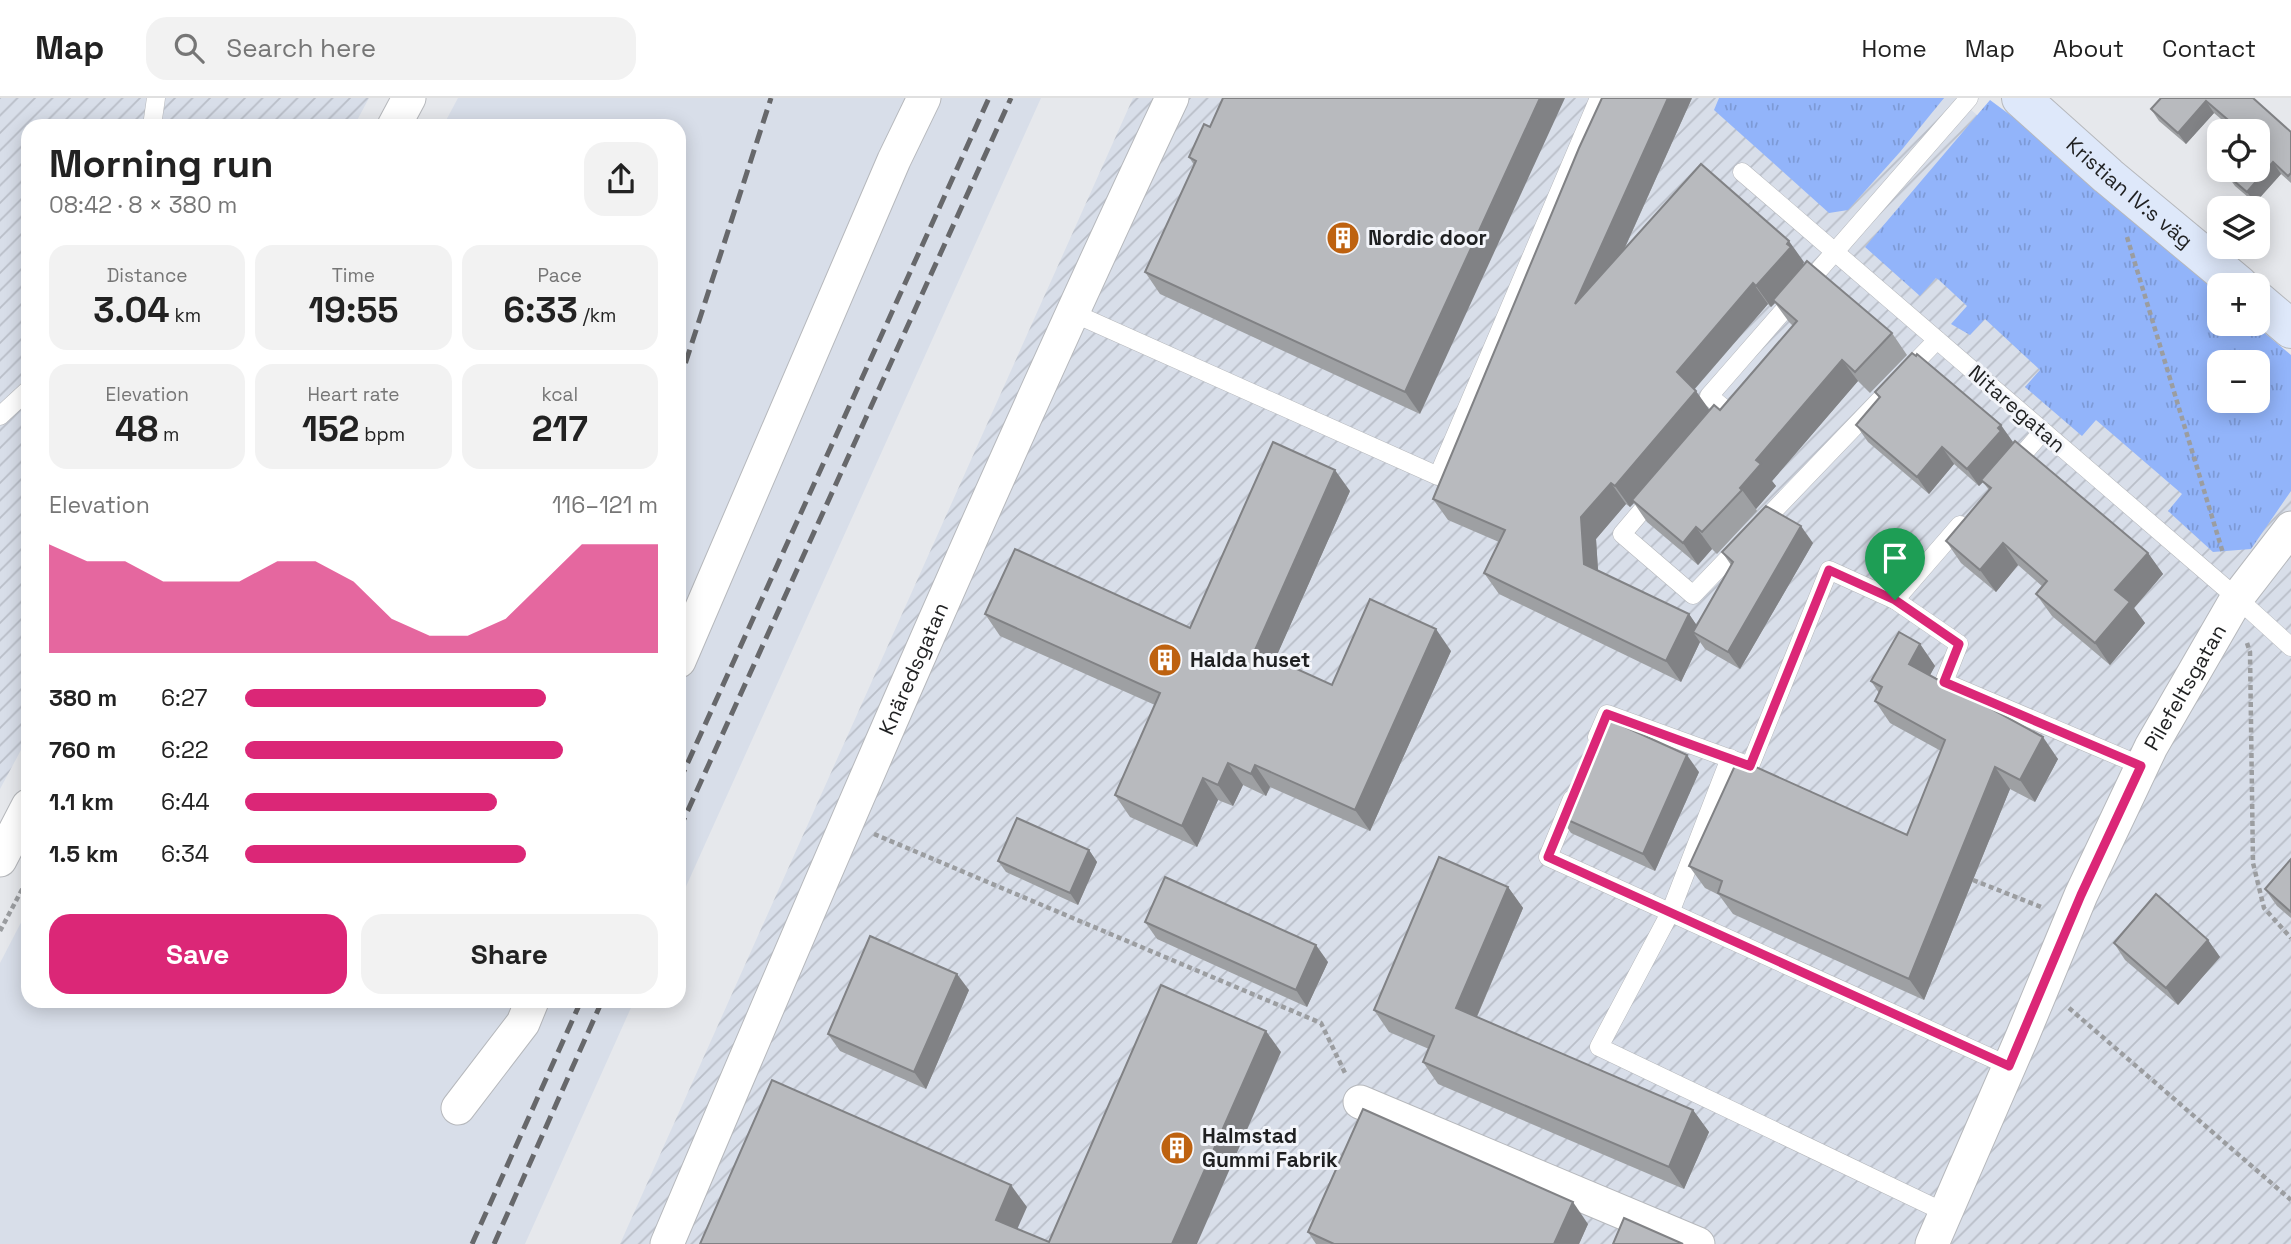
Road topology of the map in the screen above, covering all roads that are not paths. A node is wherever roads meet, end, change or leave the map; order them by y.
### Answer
1 (156, 98) edge
2 (409, 98) edge
3 (924, 98) edge
4 (1172, 98) edge
5 (1599, 98) edge
6 (1969, 98) edge
7 (2021, 98) edge
8 (153, 119) edge
9 (398, 119) edge
10 (1742, 172) dead end
11 (1834, 251) junction
12 (2225, 273) edge
13 (2270, 311) edge
14 (1071, 312) junction
15 (2291, 329) edge
16 (1937, 340) junction
17 (21, 396) edge
18 (0, 416) edge
19 (2043, 431) junction
20 (1701, 442) edge
21 (2000, 480) edge
22 (1666, 483) edge
23 (1973, 510) edge
24 (2291, 528) edge
25 (2237, 598) junction
26 (1895, 600) junction
27 (686, 645) edge
28 (2291, 647) edge
29 (1592, 750) edge
30 (1730, 758) junction
31 (2141, 766) junction
32 (1577, 786) edge
33 (21, 820) edge
34 (0, 860) edge
35 (1670, 913) junction
36 (530, 1008) edge
37 (2009, 1066) junction
38 (1360, 1102) road end
39 (458, 1108) dead end
40 (1945, 1213) junction
41 (667, 1244) edge
42 (1698, 1244) edge
43 (1932, 1244) edge

1 - 8 lane
2 - 9 street
3 - 27 street
4 - 14 street, Knäredsgatan
5 - 14 lane
6 - 11 lane
7 - 12 street, Kristian IV:s väg
10 - 11 lane, Nitaregatan
11 - 16 lane, Nitaregatan
11 - 20 lane
13 - 15 street
14 - 41 street, Knäredsgatan
16 - 19 lane, Nitaregatan
16 - 22 lane
17 - 18 lane
19 - 21 lane
19 - 25 lane, Nitaregatan
23 - 26 lane
24 - 25 street, Pilefeltsgatan
25 - 28 lane, Nitaregatan
25 - 31 street, Pilefeltsgatan
26 - 30 lane
26 - 31 lane
29 - 30 lane
30 - 35 lane
31 - 37 street, Pilefeltsgatan
32 - 35 lane
33 - 34 street
35 - 37 lane
35 - 40 lane
36 - 39 street
37 - 40 street, Pilefeltsgatan
38 - 42 street
40 - 43 street, Pilefeltsgatan

